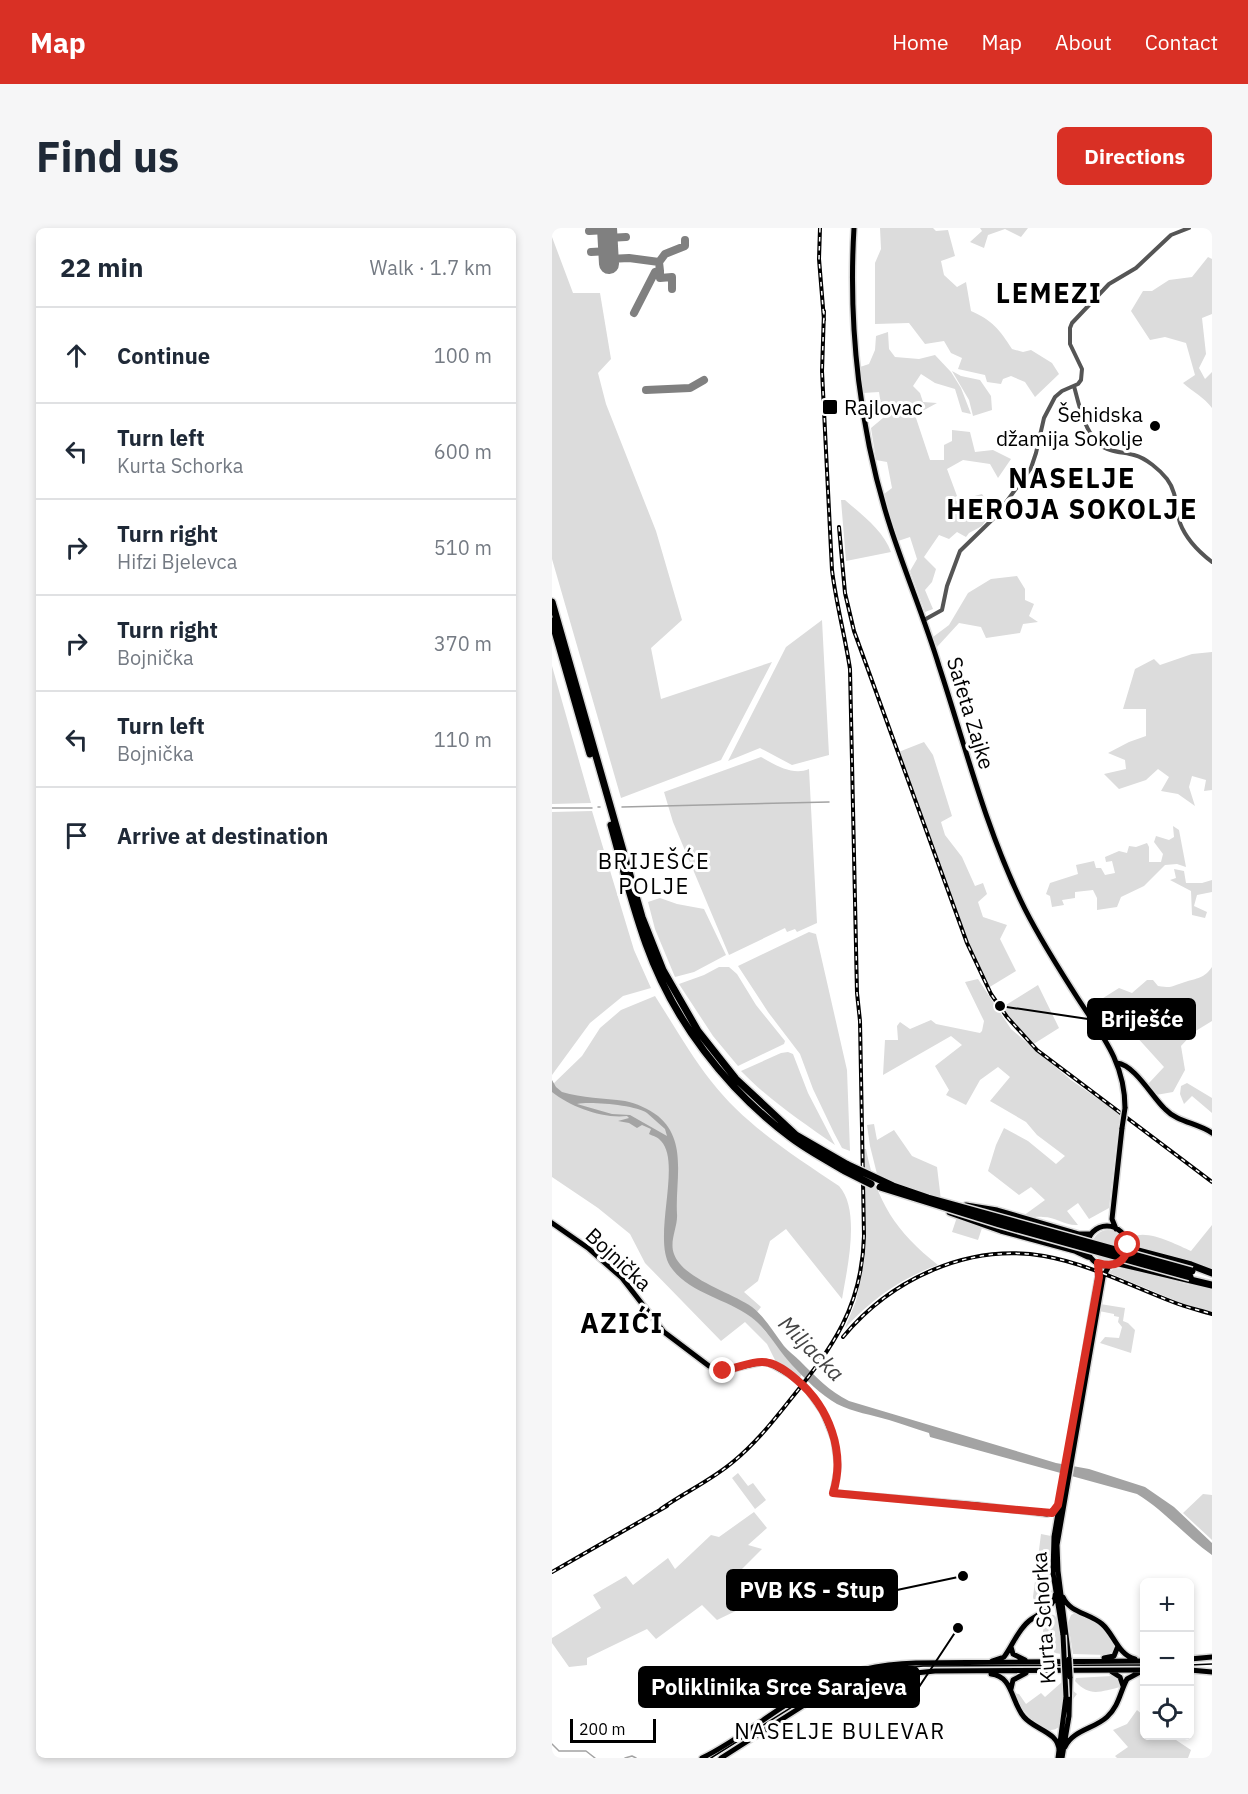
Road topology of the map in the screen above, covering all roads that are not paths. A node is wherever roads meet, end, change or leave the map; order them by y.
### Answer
1 (855, 228) edge
2 (1189, 228) edge
3 (1074, 386) junction
4 (1212, 562) edge
5 (552, 602) edge
6 (924, 620) junction
7 (552, 621) edge
8 (1118, 1063) junction
9 (1212, 1133) edge
10 (846, 1168) junction
11 (880, 1187) junction
12 (954, 1205) junction
13 (1112, 1219) junction
14 (552, 1223) edge
15 (1106, 1227) junction
16 (1116, 1230) junction
17 (1089, 1235) junction
18 (1128, 1245) junction
19 (1088, 1256) junction
20 (1098, 1263) junction
21 (1119, 1263) junction
22 (1108, 1266) junction
23 (1191, 1274) junction
24 (1212, 1275) edge
25 (1212, 1284) edge
26 (1069, 1460) junction
27 (1066, 1476) junction
28 (1058, 1505) junction
29 (1047, 1514) junction
30 (1055, 1525) junction
31 (1059, 1599) junction
32 (1046, 1612) junction
33 (1080, 1612) junction
34 (1060, 1621) junction
35 (1066, 1627) junction
36 (1065, 1635) junction
37 (1118, 1645) junction
38 (1011, 1646) junction
39 (1212, 1658) edge
40 (1194, 1659) edge
41 (1140, 1660) edge
42 (1099, 1661) junction
43 (1140, 1661) edge
44 (1030, 1662) junction
45 (978, 1663) junction
46 (1095, 1670) junction
47 (1140, 1670) edge
48 (1194, 1670) edge
49 (981, 1671) junction
50 (1029, 1672) junction
51 (1140, 1672) edge
52 (1212, 1672) edge
53 (1123, 1686) junction
54 (1011, 1690) junction
55 (1066, 1720) junction
56 (1043, 1731) junction
57 (1081, 1731) junction
58 (1062, 1749) junction
59 (702, 1758) edge
60 (721, 1758) edge
61 (1060, 1758) edge

1 - 6 main road, Safeta Zajke
2 - 3 street
3 - 4 street
3 - 6 street
5 - 10 highway
6 - 8 main road, Safeta Zajke
7 - 10 highway
8 - 9 main road, Safeta Zajke
8 - 13 main road, bridge
10 - 11 highway, bridge
10 - 12 highway, bridge
11 - 19 highway, bridge
11 - 23 highway, bridge
12 - 17 highway, bridge
12 - 23 highway, bridge
13 - 15 main road
13 - 16 main road
14 - 29 main road, Bojnička
15 - 16 main road
15 - 17 main road
16 - 18 main road
17 - 19 main road
18 - 21 main road
18 - 24 highway
19 - 20 main road
20 - 22 main road
20 - 26 main road, Kurta Schorka
21 - 22 main road
21 - 25 highway
22 - 26 main road, Kurta Schorka
23 - 24 highway
23 - 25 highway
26 - 27 main road, Kurta Schorka
27 - 28 main road, Kurta Schorka
27 - 31 main road, Kurta Schorka
28 - 29 main road
28 - 30 main road, Kurta Schorka
29 - 30 main road
30 - 31 main road, Kurta Schorka
31 - 32 main road
31 - 33 main road
31 - 34 main road, Kurta Schorka
31 - 35 main road, Kurta Schorka
32 - 34 main road
32 - 38 main road
33 - 35 main road
33 - 37 main road
34 - 36 main road, Kurta Schorka
35 - 36 main road, Kurta Schorka
36 - 55 main road, Kurta Schorka, bridge
37 - 41 main road
37 - 42 main road
38 - 44 main road
38 - 45 main road
39 - 40 main road
42 - 43 main road
42 - 44 main road
44 - 45 main road
45 - 59 main road
46 - 47 main road
46 - 50 main road
46 - 53 main road
48 - 52 main road
49 - 50 main road
49 - 54 main road
49 - 60 main road
50 - 54 main road
51 - 53 main road
53 - 57 main road
54 - 56 main road
55 - 56 main road
55 - 57 main road
55 - 58 main road, Kurta Schorka
56 - 58 main road
57 - 58 main road
58 - 61 main road, Kurta Schorka

